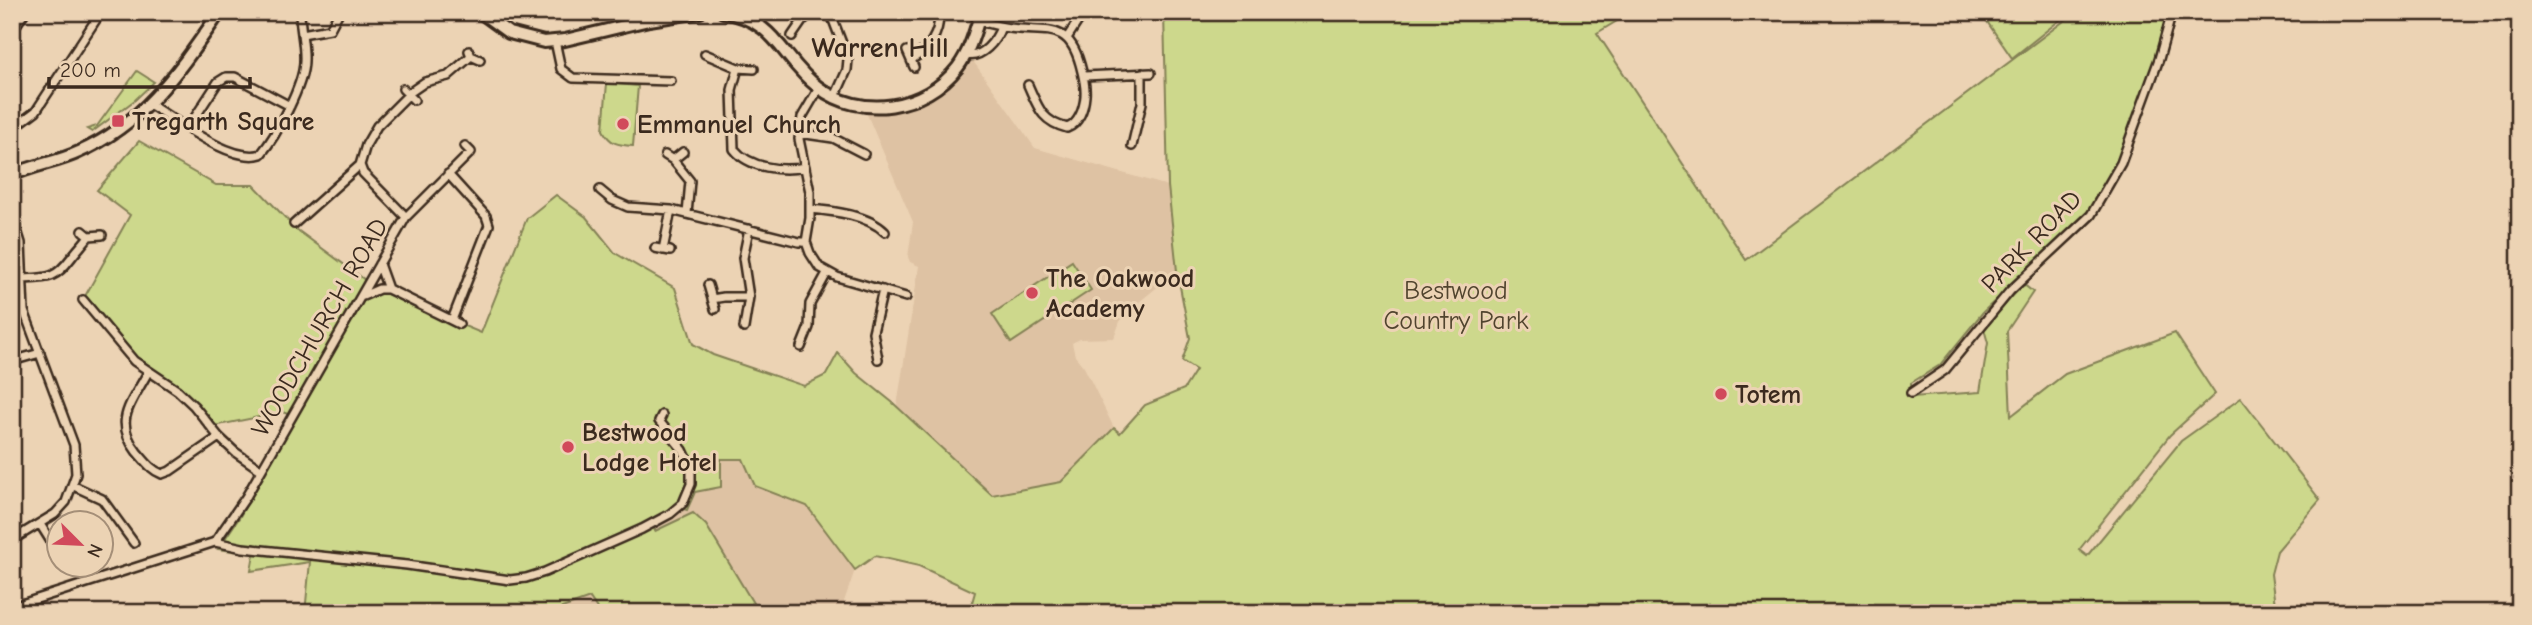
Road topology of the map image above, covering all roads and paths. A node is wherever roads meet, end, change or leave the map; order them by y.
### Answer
1 (25, 12) edge
2 (101, 12) edge
3 (220, 12) edge
4 (300, 12) edge
5 (339, 12) edge
6 (480, 12) edge
7 (628, 12) edge
8 (700, 12) edge
9 (723, 12) edge
10 (760, 12) edge
11 (813, 12) edge
12 (830, 12) edge
13 (939, 12) edge
14 (1084, 12) edge
15 (2172, 12) edge
16 (979, 16) edge
17 (754, 23) junction
18 (631, 24) junction
19 (788, 24) dead end
20 (1001, 27) junction
21 (12, 30) edge
22 (302, 34) junction
23 (1067, 38) junction
24 (555, 41) junction
25 (907, 51) dead end
26 (712, 54) dead end
27 (966, 55) junction
28 (480, 60) dead end
29 (738, 68) junction
30 (754, 69) dead end
31 (1084, 76) junction
32 (666, 78) dead end
33 (819, 88) junction
34 (1028, 90) dead end
35 (835, 97) junction
36 (149, 104) junction
37 (289, 106) junction
38 (188, 128) junction
39 (12, 129) edge
40 (799, 133) junction
41 (1136, 142) dead end
42 (465, 146) dead end
43 (683, 152) dead end
44 (864, 154) dead end
45 (665, 155) dead end
46 (673, 160) junction
47 (359, 165) junction
48 (804, 167) junction
49 (448, 174) junction
50 (12, 175) edge
51 (612, 188) dead end
52 (810, 209) junction
53 (671, 210) junction
54 (687, 214) junction
55 (406, 217) junction
56 (13, 218) edge
57 (293, 224) dead end
58 (883, 227) dead end
59 (749, 229) junction
60 (102, 235) dead end
61 (806, 242) junction
62 (663, 249) dead end
63 (379, 264) junction
64 (827, 272) junction
65 (23, 279) junction
66 (708, 285) dead end
67 (388, 289) junction
68 (883, 290) junction
69 (906, 296) dead end
70 (749, 297) junction
71 (360, 298) junction
72 (712, 299) junction
73 (83, 300) dead end
74 (715, 309) dead end
75 (24, 311) junction
76 (12, 312) edge
77 (748, 324) dead end
78 (806, 344) dead end
79 (886, 349) dead end
80 (40, 353) junction
81 (12, 361) edge
82 (148, 372) junction
83 (1911, 393) dead end
84 (662, 415) dead end
85 (219, 437) junction
86 (261, 470) junction
87 (74, 486) junction
88 (40, 524) junction
89 (46, 534) edge
90 (12, 540) edge
91 (215, 542) junction
92 (134, 543) dead end
93 (12, 607) edge

1 - 21 street
2 - 39 street
3 - 36 street
4 - 22 street
5 - 22 street
6 - 24 street
7 - 18 street
8 - 18 street
9 - 17 street
10 - 17 street
11 - 19 street
12 - 35 street
13 - 25 street
14 - 23 street
15 - 83 street, PARK ROAD
16 - 20 street
16 - 27 street
17 - 33 street
18 - 24 street
20 - 23 street
20 - 27 street
22 - 37 street
23 - 31 street
24 - 32 street
26 - 29 street
27 - 35 street
28 - 47 street
29 - 30 street
29 - 48 street
31 - 34 street
31 - 41 street
33 - 35 street
33 - 40 street
36 - 38 street
36 - 50 street
37 - 38 street
37 - 38 street
40 - 44 street
40 - 48 street
42 - 49 street, WOODCHURCH ROAD
43 - 46 street
45 - 46 street
46 - 54 street
47 - 55 street
47 - 57 street
48 - 52 street
49 - 55 street, WOODCHURCH ROAD
49 - 67 street
51 - 53 street
52 - 58 street
52 - 61 street
53 - 54 street
53 - 62 street
54 - 59 street
55 - 63 street, WOODCHURCH ROAD
56 - 65 street
59 - 61 street
59 - 70 street
60 - 65 street
61 - 64 street
63 - 67 street
63 - 71 street, WOODCHURCH ROAD
64 - 68 street
64 - 78 street
65 - 75 street
66 - 72 street
67 - 71 street
68 - 69 street
68 - 79 street
70 - 72 street
70 - 77 street
71 - 86 street, WOODCHURCH ROAD
72 - 74 street
73 - 82 street
75 - 76 street
75 - 80 street
80 - 81 street
80 - 87 street
82 - 85 street
82 - 85 street
84 - 91 street
85 - 86 street
86 - 91 street, WOODCHURCH ROAD
87 - 88 street
87 - 92 street
88 - 89 street
88 - 90 street
91 - 93 street

